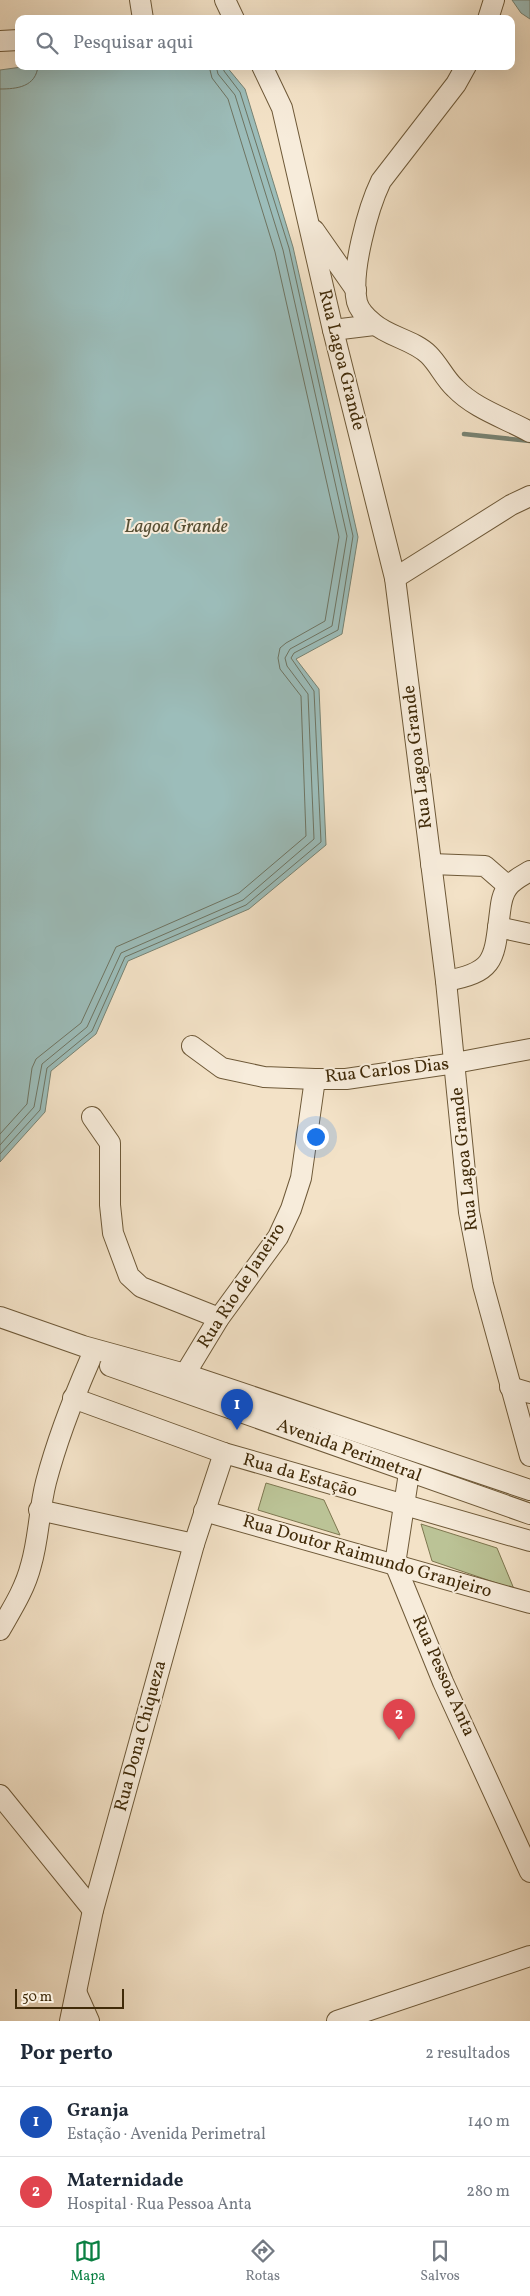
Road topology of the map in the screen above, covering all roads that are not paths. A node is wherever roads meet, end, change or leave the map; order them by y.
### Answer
1 (140, 0) edge
2 (225, 0) edge
3 (494, 0) edge
4 (142, 15) edge
5 (232, 15) edge
6 (489, 15) edge
7 (15, 40) edge
8 (0, 41) edge
9 (264, 70) edge
10 (464, 70) edge
11 (308, 221) junction
12 (356, 290) junction
13 (374, 325) junction
14 (333, 330) junction
15 (530, 432) edge
16 (530, 496) edge
17 (395, 578) junction
18 (431, 864) junction
19 (530, 871) edge
20 (508, 886) junction
21 (498, 927) junction
22 (530, 934) edge
23 (446, 981) junction
24 (192, 1046) dead end
25 (530, 1049) edge
26 (455, 1064) junction
27 (315, 1079) junction
28 (92, 1117) dead end
29 (0, 1317) edge
30 (220, 1318) junction
31 (86, 1353) junction
32 (185, 1374) junction
33 (510, 1387) junction
34 (530, 1393) edge
35 (73, 1398) junction
36 (245, 1403) junction
37 (224, 1453) junction
38 (530, 1456) edge
39 (409, 1473) junction
40 (530, 1490) edge
41 (404, 1507) junction
42 (39, 1510) junction
43 (204, 1511) junction
44 (530, 1514) edge
45 (530, 1541) edge
46 (194, 1544) junction
47 (395, 1564) junction
48 (530, 1603) edge
49 (0, 1630) edge
50 (0, 1795) edge
51 (530, 1872) edge
52 (93, 1910) junction
53 (530, 1956) edge
54 (76, 1994) junction
55 (386, 2013) edge
56 (70, 2021) edge
57 (89, 2021) edge
58 (337, 2021) edge

1 - 4 street
2 - 5 street
3 - 6 street
7 - 8 street
9 - 11 street, Rua Lagoa Grande
10 - 12 street
11 - 12 street
11 - 14 street, Rua Lagoa Grande
12 - 13 street
13 - 14 street
13 - 15 street
14 - 17 street, Rua Lagoa Grande
16 - 17 street
17 - 18 street, Rua Lagoa Grande
18 - 20 street
18 - 23 street, Rua Lagoa Grande
19 - 20 street
20 - 21 street
21 - 22 street
21 - 23 street
23 - 26 street, Rua Lagoa Grande
24 - 27 street, Rua Carlos Dias
25 - 26 street, Rua Carlos Dias
26 - 27 street, Rua Carlos Dias
26 - 33 street, Rua Lagoa Grande
27 - 30 street, Rua Rio de Janeiro
28 - 30 street
29 - 31 street
30 - 32 street, Rua Rio de Janeiro
31 - 32 street, Avenida Perimetral
31 - 35 street
31 - 36 street, Avenida Perimetral
32 - 36 street, Avenida Perimetral
33 - 34 street
33 - 38 street, Rua Lagoa Grande
35 - 37 street, Rua da Estação
35 - 42 street
36 - 39 street, Avenida Perimetral
36 - 40 street, Avenida Perimetral
37 - 41 street, Rua da Estação
37 - 43 street, Rua Dona Chiqueza
39 - 41 street
39 - 44 street, Avenida Perimetral
41 - 45 street, Rua da Estação
41 - 47 street
42 - 46 street
42 - 49 street
43 - 46 street, Rua Dona Chiqueza
43 - 47 street, Rua Doutor Raimundo Granjeiro
46 - 52 street, Rua Dona Chiqueza
47 - 48 street, Rua Doutor Raimundo Granjeiro
47 - 51 street, Rua Pessoa Anta
50 - 52 street
52 - 54 street, Rua Dona Chiqueza
53 - 55 street
54 - 56 street, Rua Dona Chiqueza
54 - 57 street
55 - 58 street

